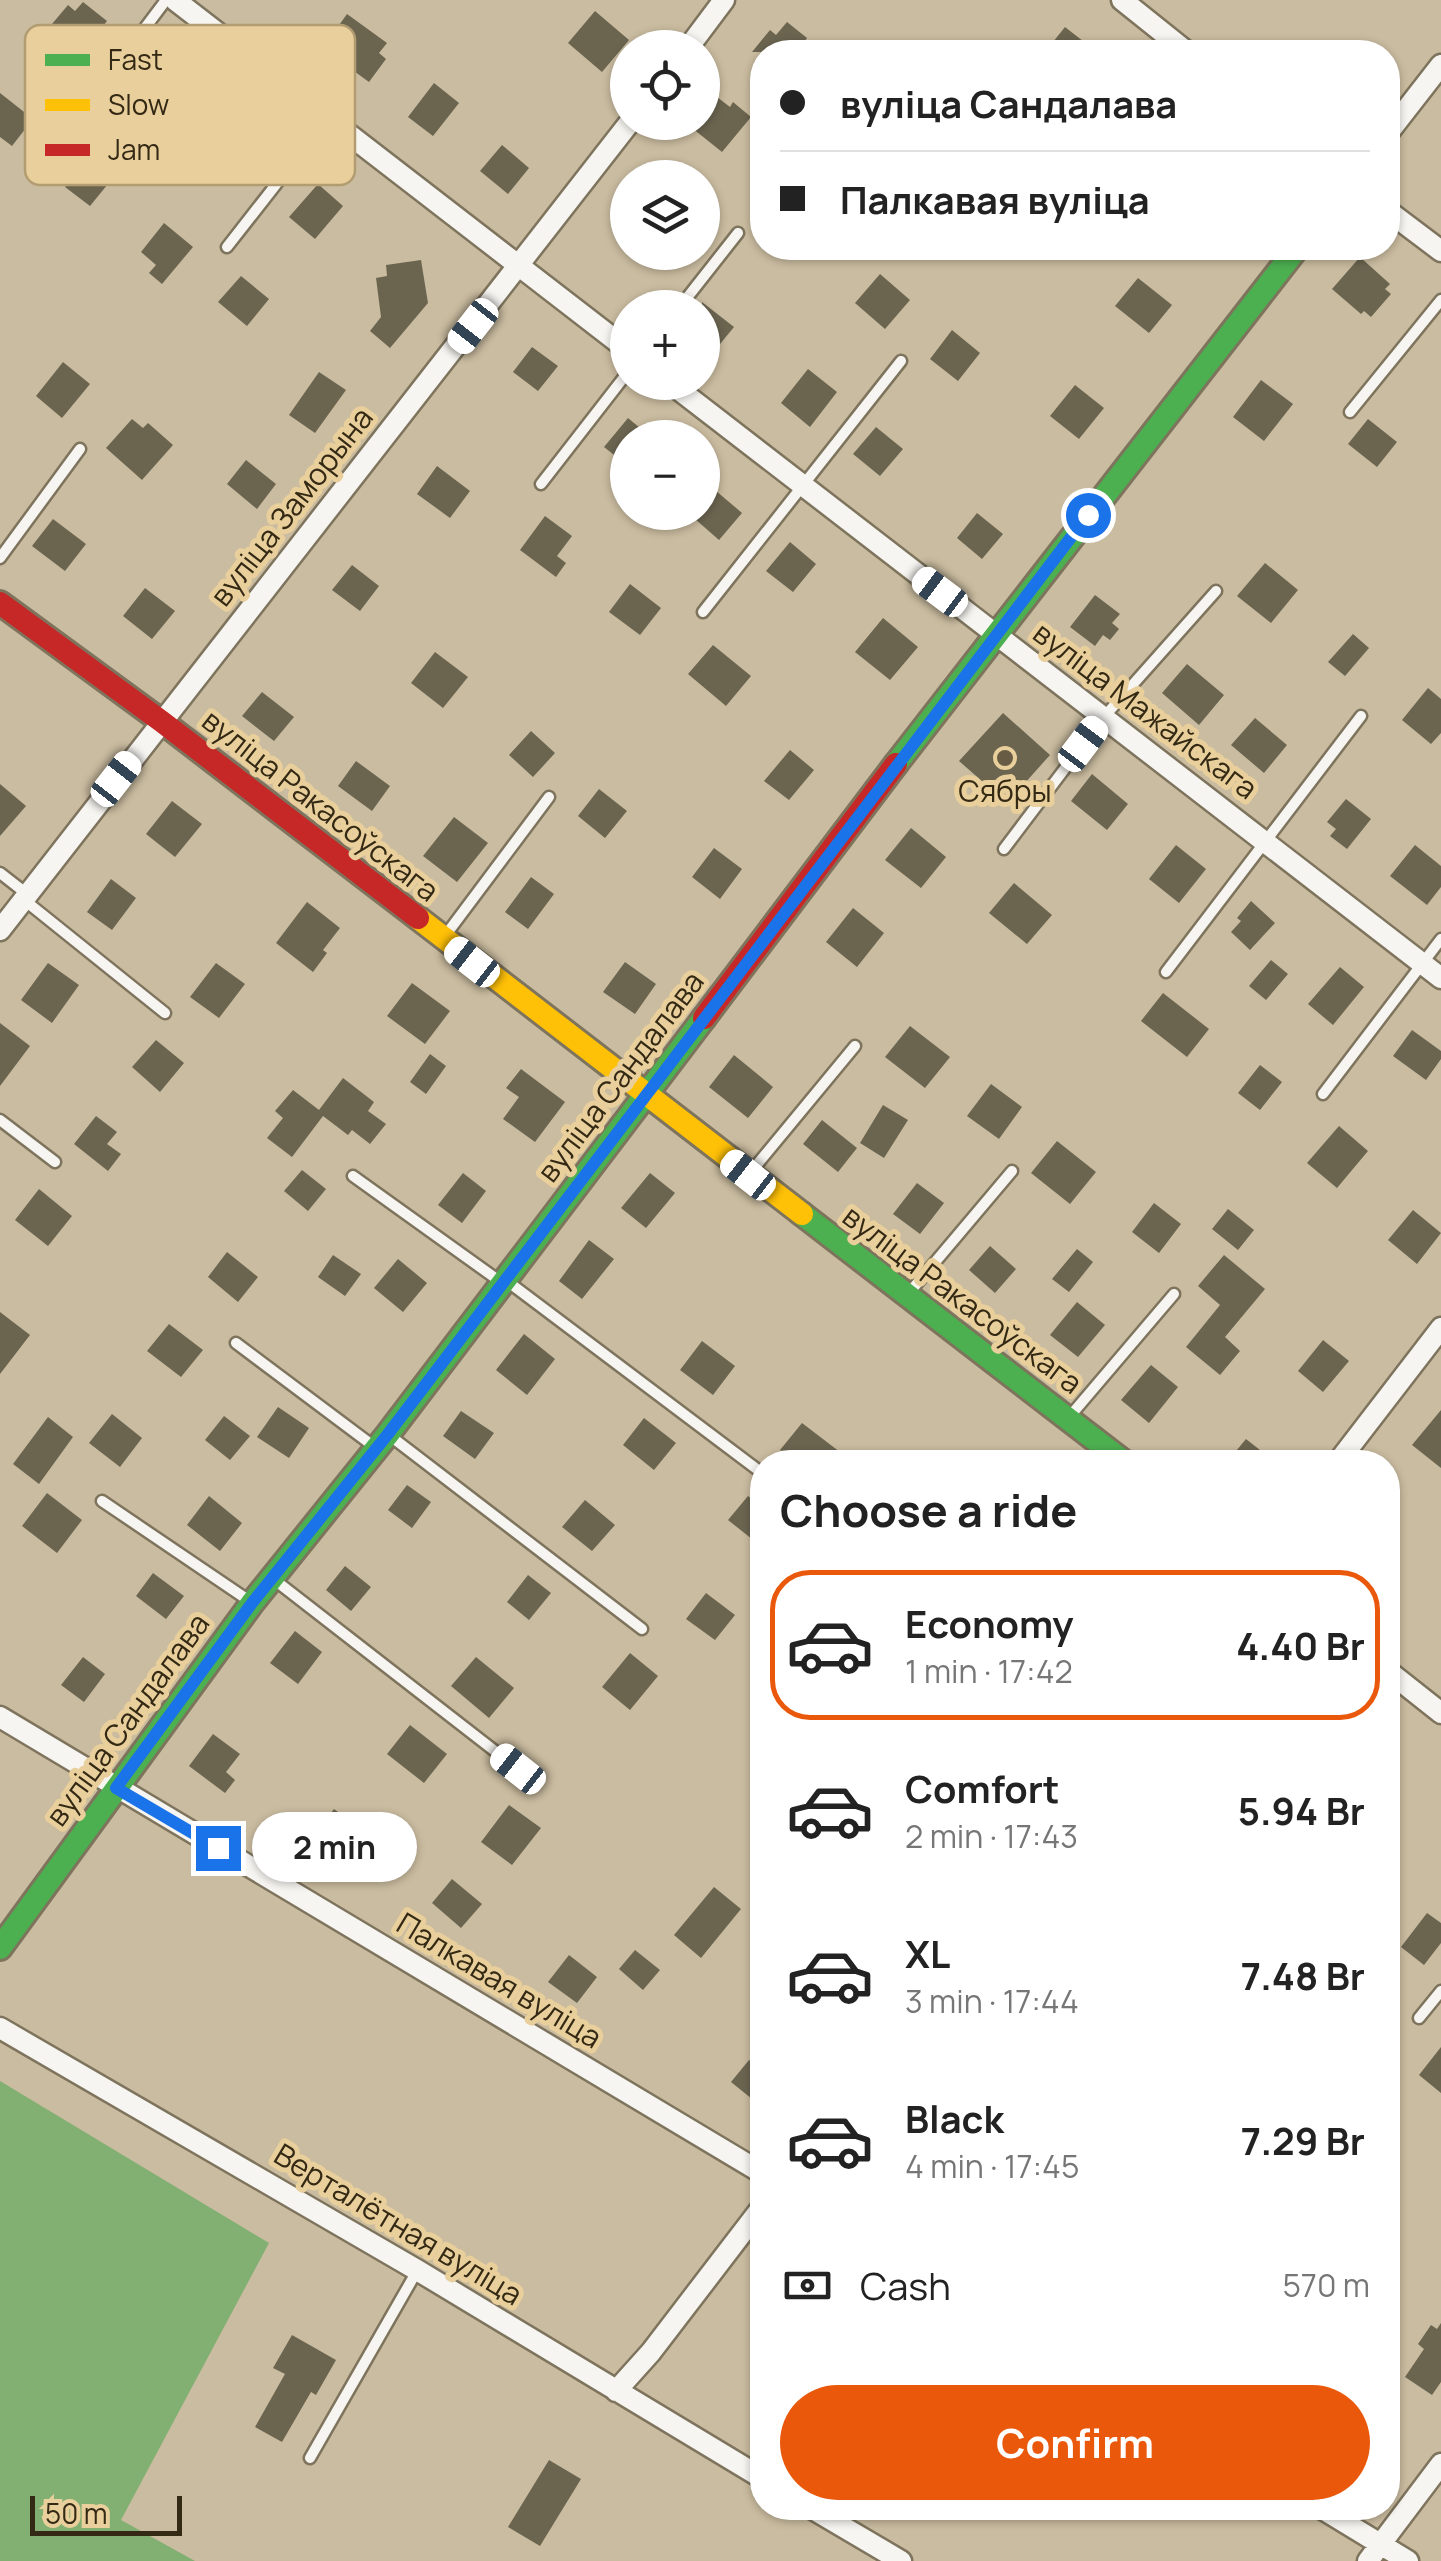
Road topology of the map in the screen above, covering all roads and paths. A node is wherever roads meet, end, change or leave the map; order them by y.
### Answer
1 (166, 0) edge
2 (175, 0) edge
3 (724, 0) edge
4 (1122, 0) edge
5 (147, 25) edge
6 (208, 25) edge
7 (702, 30) edge
8 (1172, 40) edge
9 (1441, 65) edge
10 (1400, 118) edge
11 (355, 138) edge
12 (616, 140) edge
13 (276, 185) edge
14 (1400, 220) edge
15 (738, 233) dead end
16 (227, 248) dead end
17 (1441, 250) edge
18 (1289, 260) edge
19 (521, 265) junction
20 (693, 290) edge
21 (1441, 300) edge
22 (610, 336) edge
23 (900, 361) dead end
24 (610, 395) edge
25 (692, 400) edge
26 (1350, 412) dead end
27 (80, 450) dead end
28 (541, 484) dead end
29 (800, 486) junction
30 (0, 558) edge
31 (1216, 591) dead end
32 (0, 603) edge
33 (703, 612) dead end
34 (995, 634) junction
35 (1361, 716) dead end
36 (1103, 718) junction
37 (161, 721) junction
38 (549, 797) dead end
39 (1265, 842) junction
40 (1004, 849) dead end
41 (0, 873) edge
42 (25, 896) junction
43 (0, 930) edge
44 (443, 939) junction
45 (1441, 939) edge
46 (1422, 963) junction
47 (1166, 972) dead end
48 (1441, 978) edge
49 (166, 1013) dead end
50 (855, 1046) dead end
51 (1322, 1094) dead end
52 (644, 1096) junction
53 (0, 1120) edge
54 (55, 1162) dead end
55 (1012, 1171) dead end
56 (748, 1175) junction
57 (353, 1176) dead end
58 (504, 1282) junction
59 (1174, 1294) dead end
60 (906, 1296) junction
61 (1441, 1328) edge
62 (236, 1343) dead end
63 (1068, 1419) junction
64 (383, 1441) junction
65 (1108, 1450) edge
66 (1347, 1450) edge
67 (750, 1464) edge
68 (102, 1501) dead end
69 (271, 1578) junction
70 (252, 1603) junction
71 (642, 1629) dead end
72 (1400, 1681) edge
73 (1441, 1713) edge
74 (0, 1717) edge
75 (518, 1769) dead end
76 (116, 1788) junction
77 (0, 1948) edge
78 (1441, 1991) edge
79 (1419, 2018) dead end
80 (0, 2028) edge
81 (750, 2166) edge
82 (750, 2223) edge
83 (417, 2270) junction
84 (616, 2391) junction
85 (310, 2458) dead end
86 (1441, 2464) edge
87 (750, 2471) edge
88 (1400, 2518) edge
89 (831, 2520) edge
90 (1335, 2520) edge
91 (1398, 2520) edge
92 (1374, 2552) edge
93 (901, 2561) edge
94 (1408, 2561) edge

1 - 5 lane
2 - 6 street
3 - 7 street
4 - 8 street
9 - 10 street
11 - 19 street
12 - 19 street, вуліца Заморына
13 - 16 lane
14 - 17 street
15 - 20 lane
18 - 34 street, вуліца Сандалава
19 - 22 street
19 - 37 street, вуліца Заморына
21 - 26 lane
23 - 29 lane
24 - 28 lane
25 - 29 street, вуліца Мажайскага
27 - 30 lane
29 - 33 lane
29 - 34 street, вуліца Мажайскага
31 - 36 lane
32 - 37 street, вуліца Ракасоўскага
34 - 36 street, вуліца Мажайскага
34 - 52 street, вуліца Сандалава
35 - 39 lane
36 - 39 street, вуліца Мажайскага
36 - 40 lane
37 - 42 street, вуліца Заморына
37 - 44 street, вуліца Ракасоўскага
38 - 44 lane
39 - 46 street, вуліца Мажайскага
39 - 47 lane
41 - 42 lane
42 - 43 street, вуліца Заморына
42 - 49 lane
44 - 52 street, вуліца Ракасоўскага
45 - 46 lane
46 - 48 street, вуліца Мажайскага
46 - 51 lane
50 - 56 lane
52 - 56 street, вуліца Ракасоўскага
52 - 58 street, вуліца Сандалава
53 - 54 lane
55 - 60 lane
56 - 60 street, вуліца Ракасоўскага
57 - 58 lane
58 - 64 street, вуліца Сандалава
58 - 67 lane
59 - 63 lane
60 - 63 street, вуліца Ракасоўскага
61 - 66 street
62 - 64 lane
63 - 65 street, вуліца Ракасоўскага
64 - 69 street, вуліца Сандалава
64 - 71 lane
68 - 70 lane
69 - 70 street, вуліца Сандалава
69 - 75 lane
70 - 76 street, вуліца Сандалава
72 - 73 street
74 - 76 street, Палкавая вуліца
76 - 77 street, вуліца Сандалава
76 - 81 street, Палкавая вуліца
78 - 79 lane
80 - 83 street, Верталётная вуліца
82 - 84 street
83 - 84 street, Верталётная вуліца
83 - 85 lane
84 - 87 street, Верталётная вуліца
86 - 88 street
89 - 93 street
90 - 92 street
91 - 92 street
92 - 94 street

